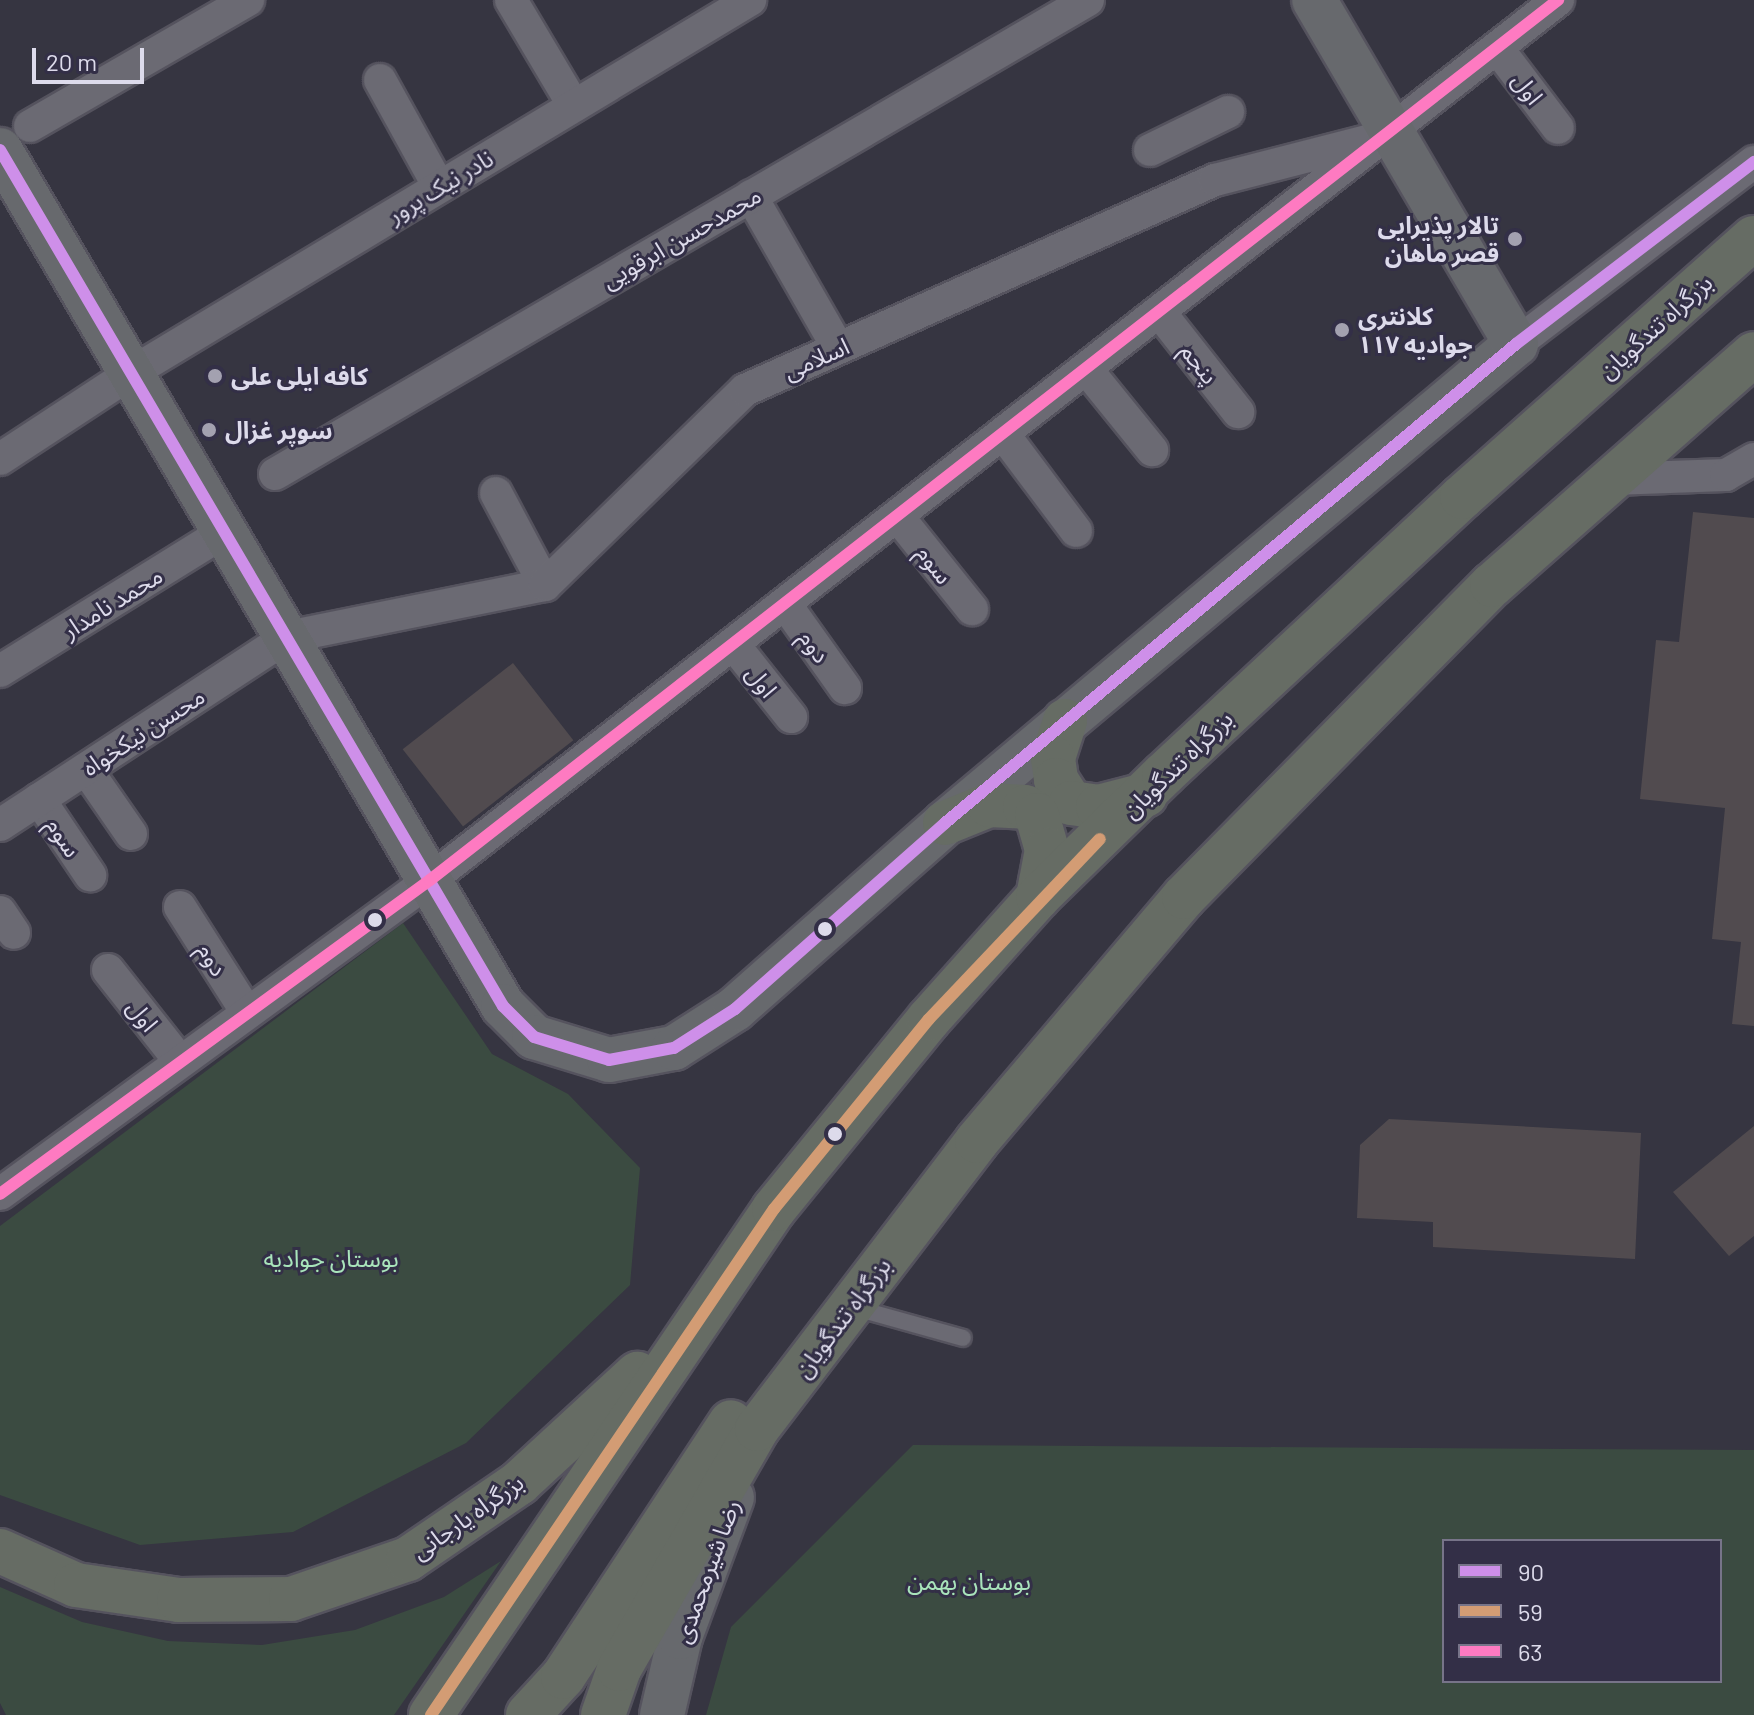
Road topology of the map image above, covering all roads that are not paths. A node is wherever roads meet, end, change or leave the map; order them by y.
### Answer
1 (248, 0) edge
2 (511, 0) edge
3 (750, 0) edge
4 (1088, 0) edge
5 (1314, 0) edge
6 (1558, 0) edge
7 (1498, 49) junction
8 (380, 80) dead end
9 (574, 106) junction
10 (1228, 112) dead end
11 (1558, 128) dead end
12 (1192, 131) junction
13 (1393, 134) junction
14 (15, 138) edge
15 (1150, 150) dead end
16 (1754, 162) edge
17 (1215, 180) junction
18 (439, 187) junction
19 (12, 196) edge
20 (751, 196) junction
21 (1754, 238) edge
22 (1161, 314) junction
23 (1516, 344) junction
24 (838, 348) junction
25 (1754, 354) edge
26 (1088, 371) junction
27 (131, 373) junction
28 (1238, 412) dead end
29 (1004, 435) junction
30 (1152, 450) dead end
31 (0, 459) edge
32 (1754, 459) edge
33 (275, 474) dead end
34 (1612, 479) junction
35 (496, 493) dead end
36 (899, 518) junction
37 (1076, 531) dead end
38 (224, 532) junction
39 (545, 585) junction
40 (786, 605) junction
41 (972, 609) dead end
42 (287, 637) junction
43 (734, 645) junction
44 (0, 671) edge
45 (845, 688) dead end
46 (791, 717) dead end
47 (1065, 721) junction
48 (86, 769) junction
49 (1145, 795) junction
50 (39, 799) junction
51 (945, 823) junction
52 (0, 825) edge
53 (131, 834) dead end
54 (90, 875) dead end
55 (430, 880) junction
56 (1038, 897) junction
57 (180, 907) dead end
58 (108, 970) dead end
59 (246, 1011) junction
60 (179, 1060) junction
61 (0, 1194) edge
62 (894, 1249) junction
63 (850, 1307) junction
64 (697, 1318) junction
65 (963, 1338) dead end
66 (740, 1431) junction
67 (0, 1551) edge
68 (431, 1715) edge
69 (528, 1715) edge
70 (603, 1715) edge
71 (662, 1715) edge

1 - 14 street
2 - 9 street
3 - 9 street, نادر نیک پرور
4 - 20 street, محمدحسن ابرقویی
5 - 13 street
6 - 7 street
7 - 11 street, اول
7 - 13 street
8 - 18 street
9 - 18 street, نادر نیک پرور
10 - 12 street
12 - 15 street
12 - 17 street
13 - 17 street, اسلامی
13 - 22 street
13 - 23 street
14 - 19 street
16 - 23 street
17 - 24 street, اسلامی
18 - 27 street, نادر نیک پرور
19 - 27 street
20 - 24 street
20 - 33 street, محمدحسن ابرقویی
21 - 49 highway, بزرگراه تندگویان
22 - 26 street
22 - 28 street, پنجم
23 - 47 street
24 - 39 street, اسلامی
25 - 34 highway, بزرگراه تندگویان
26 - 29 street
26 - 30 street
27 - 31 street, نادر نیک پرور
27 - 38 street
29 - 36 street
29 - 37 street
32 - 34 street
34 - 62 highway, بزرگراه تندگویان
35 - 39 street
36 - 40 street
36 - 41 street, سوم
38 - 42 street
38 - 44 street, محمد نامدار
39 - 42 street
40 - 43 street
40 - 45 street, دوم
42 - 48 street, محسن نیکخواه
42 - 55 street
43 - 46 street, اول
43 - 55 street
47 - 49 highway
47 - 51 street
48 - 50 street, محسن نیکخواه
48 - 53 street
49 - 56 highway, بزرگراه تندگویان
50 - 52 street, محسن نیکخواه
50 - 54 street, سوم
51 - 55 street
51 - 56 highway
55 - 59 street
56 - 64 highway, بزرگراه تندگویان
57 - 59 street, دوم
58 - 60 street, اول
59 - 60 street
60 - 61 street
62 - 63 highway, بزرگراه تندگویان
62 - 66 highway
63 - 65 lane
63 - 66 highway, بزرگراه تندگویان
64 - 67 highway, بزرگراه یارجانی
64 - 68 highway, بزرگراه تندگویان
66 - 69 highway
66 - 70 highway, بزرگراه تندگویان
66 - 71 street, رضا شیرمحمدی

